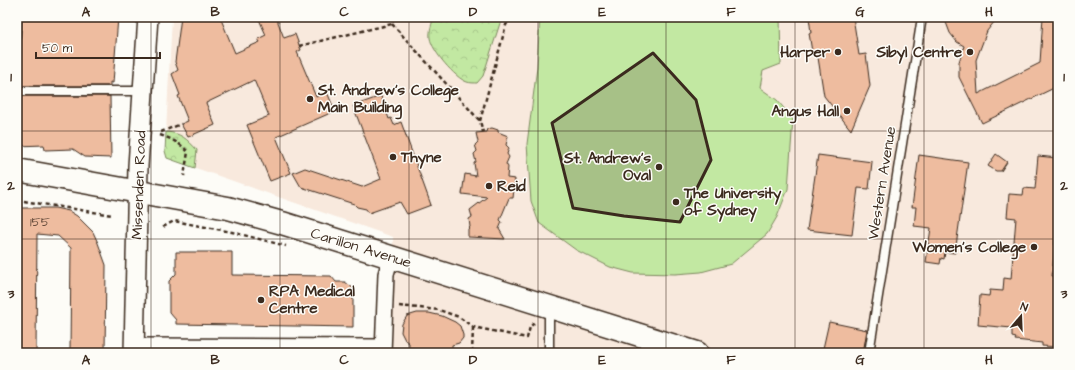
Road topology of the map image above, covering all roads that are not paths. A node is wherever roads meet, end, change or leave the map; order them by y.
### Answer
1 (148, 17) edge
2 (922, 17) edge
3 (17, 91) edge
4 (144, 91) junction
5 (17, 170) edge
6 (137, 192) junction
7 (391, 258) junction
8 (549, 307) junction
9 (134, 350) edge
10 (383, 350) edge
11 (549, 353) edge
12 (697, 353) edge
13 (870, 353) edge

1 - 4 street, Missenden Road
2 - 13 lane, Western Avenue
3 - 4 lane
4 - 6 street, Missenden Road
5 - 6 main road, Carillon Avenue
6 - 7 main road, Carillon Avenue
6 - 9 street, Missenden Road
7 - 8 main road, Carillon Avenue
7 - 10 street
8 - 11 lane
8 - 12 main road, Carillon Avenue
9 - 10 street

